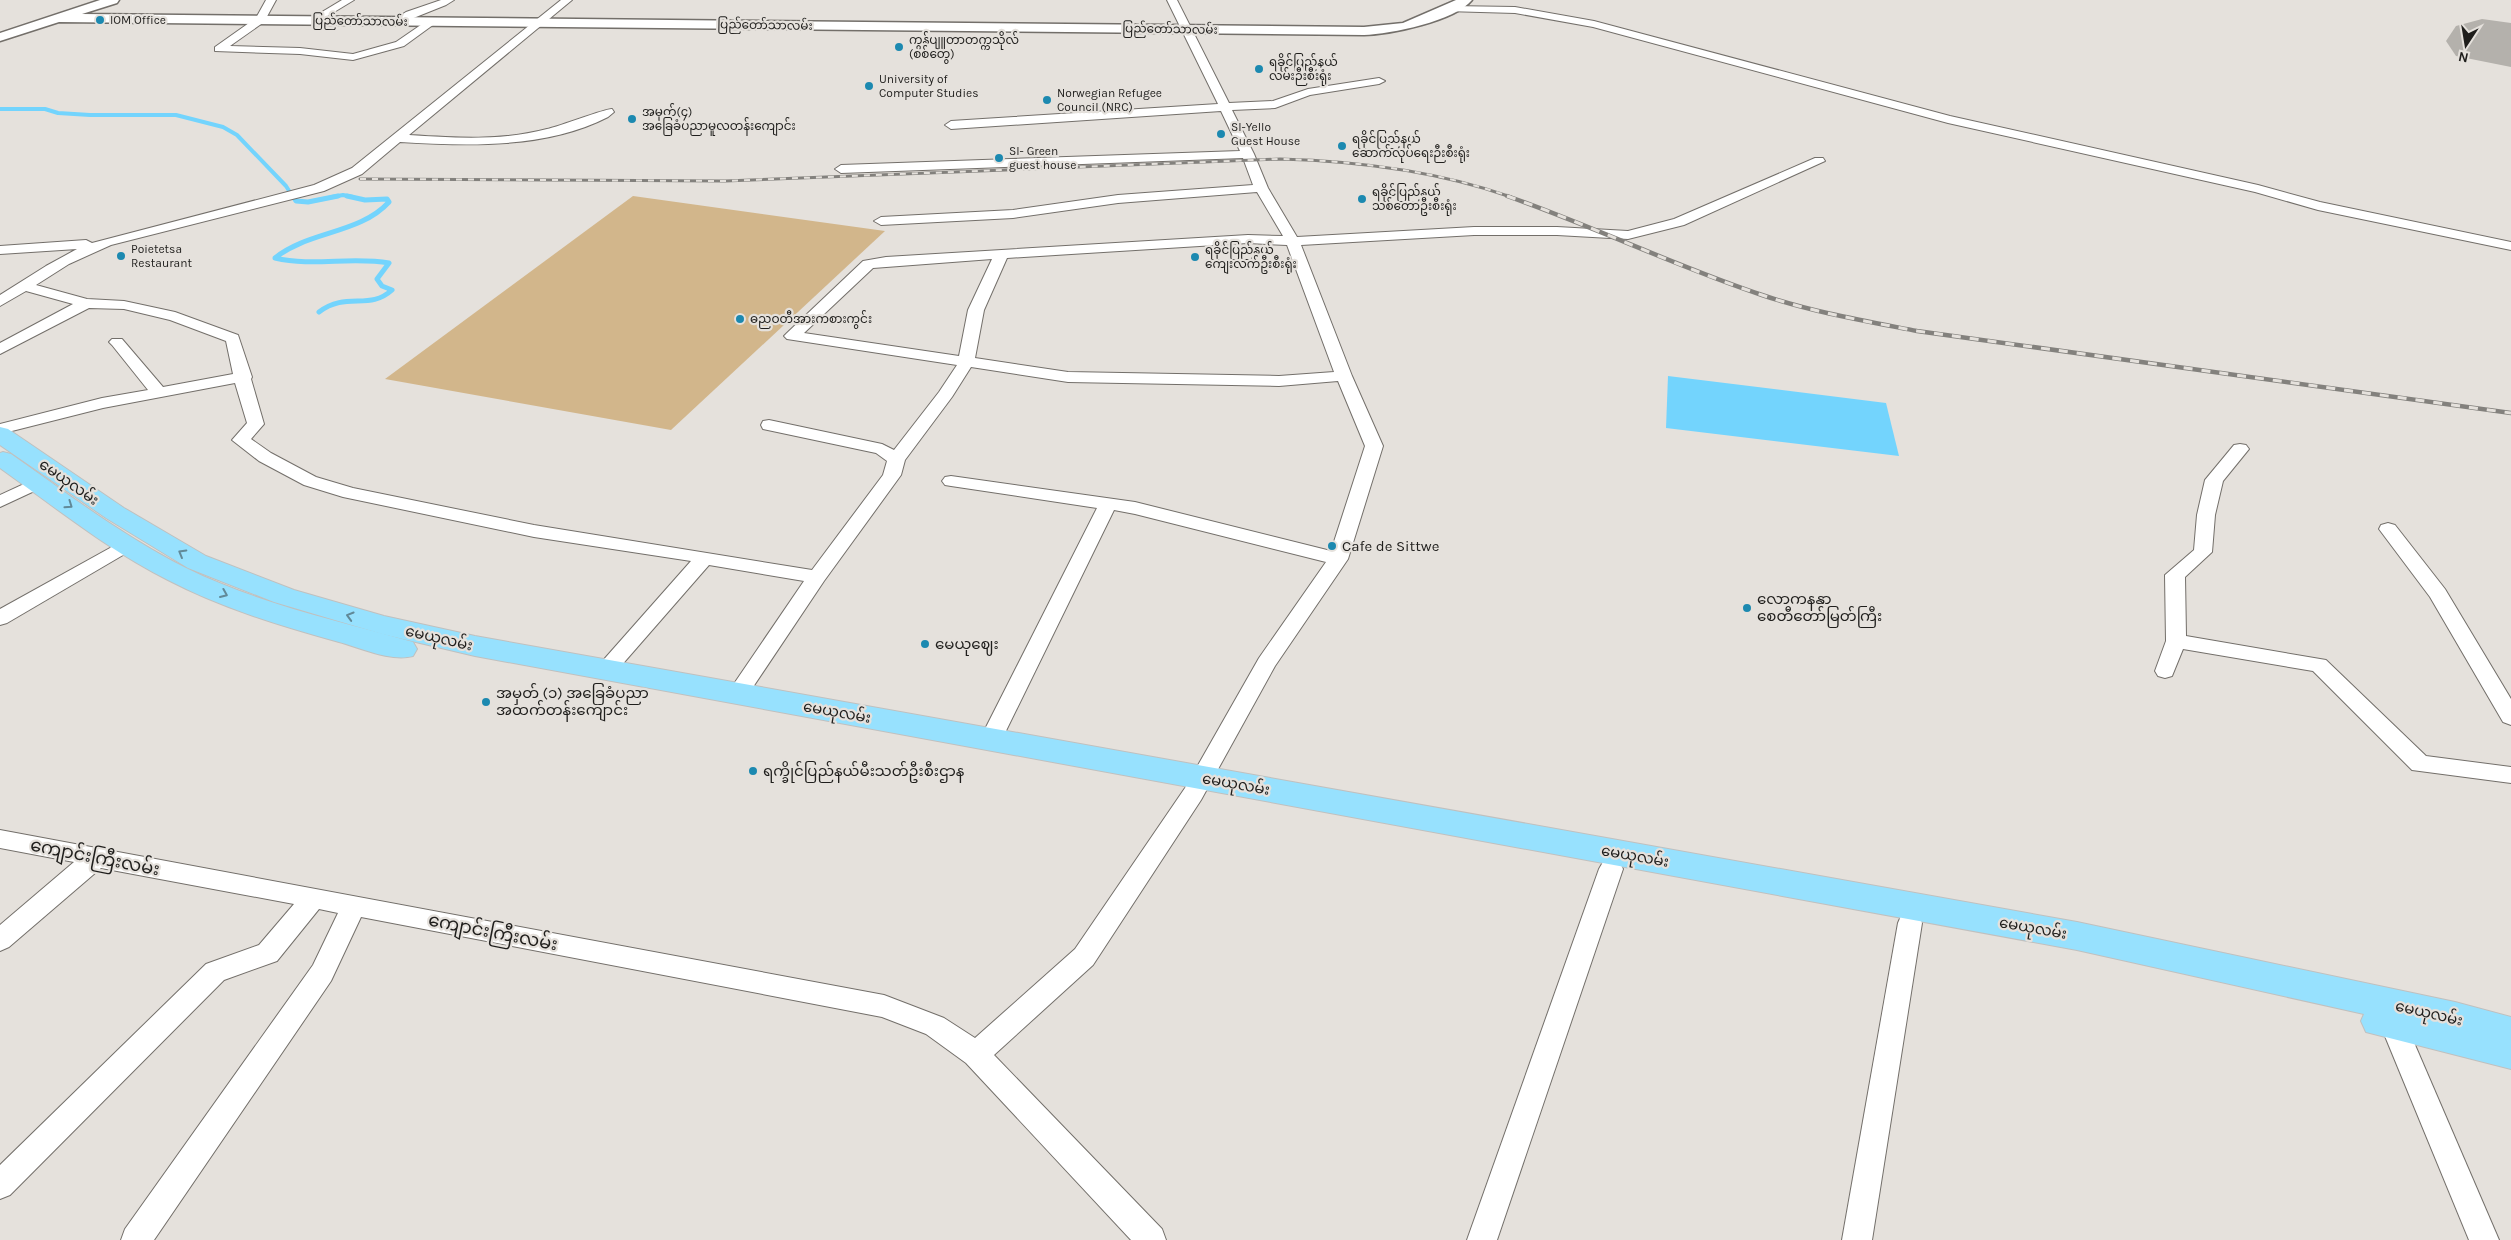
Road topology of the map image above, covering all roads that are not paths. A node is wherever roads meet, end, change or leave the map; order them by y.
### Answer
1 (113, 0) edge
2 (271, 0) edge
3 (349, 0) edge
4 (449, 0) edge
5 (567, 0) edge
6 (1172, 0) edge
7 (1466, 0) edge
8 (1450, 9) junction
9 (59, 18) junction
10 (260, 20) junction
11 (312, 21) junction
12 (397, 21) junction
13 (432, 22) junction
14 (538, 23) junction
15 (1185, 29) junction
16 (0, 36) edge
17 (1379, 81) dead end
18 (1227, 109) junction
19 (608, 112) dead end
20 (951, 125) dead end
21 (398, 138) junction
22 (1248, 154) junction
23 (1819, 161) dead end
24 (841, 169) dead end
25 (1261, 188) junction
26 (881, 221) dead end
27 (1293, 241) junction
28 (106, 242) junction
29 (2511, 246) edge
30 (0, 250) edge
31 (1001, 255) junction
32 (24, 286) junction
33 (0, 302) edge
34 (86, 303) junction
35 (117, 342) dead end
36 (0, 348) edge
37 (966, 363) junction
38 (1344, 376) junction
39 (244, 377) junction
40 (160, 393) junction
41 (769, 425) dead end
42 (0, 429) edge
43 (0, 434) edge
44 (2240, 449) dead end
45 (0, 457) edge
46 (896, 459) junction
47 (952, 481) dead end
48 (36, 483) junction
49 (0, 502) edge
50 (1108, 504) junction
51 (2388, 529) dead end
52 (128, 544) junction
53 (704, 557) junction
54 (1338, 559) junction
55 (817, 577) junction
56 (0, 618) edge
57 (2176, 641) junction
58 (606, 670) junction
59 (2165, 671) dead end
60 (738, 694) junction
61 (2511, 717) edge
62 (991, 740) junction
63 (2511, 775) edge
64 (1197, 786) junction
65 (0, 839) edge
66 (97, 857) junction
67 (1611, 870) junction
68 (314, 898) junction
69 (354, 906) junction
70 (1910, 924) junction
71 (0, 940) edge
72 (2392, 1024) junction
73 (2511, 1033) edge
74 (2511, 1052) edge
75 (976, 1054) junction
76 (0, 1185) edge
77 (144, 1239) edge
78 (1151, 1240) edge
79 (1482, 1240) edge
80 (1857, 1240) edge
81 (2484, 1240) edge

1 - 9 street
2 - 10 street
3 - 11 street
4 - 12 street
5 - 14 street
6 - 15 street
7 - 8 street, ပြည်တော်သာလမ်း
8 - 15 street, ပြည်တော်သာလမ်း
8 - 29 street
9 - 10 street, ပြည်တော်သာလမ်း
9 - 16 street
10 - 11 street, ပြည်တော်သာလမ်း
10 - 13 street
11 - 12 street, ပြည်တော်သာလမ်း
12 - 13 street, ပြည်တော်သာလမ်း
13 - 14 street, ပြည်တော်သာလမ်း
14 - 15 street, ပြည်တော်သာလမ်း
14 - 21 street
15 - 18 street
17 - 18 street
18 - 20 street
18 - 22 street
19 - 21 street
21 - 28 street
22 - 24 street
22 - 25 street
23 - 27 street
25 - 26 street
25 - 27 street
27 - 31 street
27 - 38 street
28 - 30 street
28 - 32 street
31 - 37 street
31 - 37 street
32 - 33 street
32 - 34 street
34 - 36 street
34 - 39 street
35 - 40 street
37 - 38 street
37 - 46 street
38 - 54 street
39 - 40 street
39 - 53 street
40 - 42 street
41 - 46 street
58 -> 43 main road, မေယုလမ်း
44 - 57 street
45 - 48 main road, မေယုလမ်း
46 - 55 street
47 - 50 street
48 - 49 street
48 -> 52 main road, မေယုလမ်း
50 - 54 street
50 - 62 street
51 - 61 street
52 - 56 street
52 -> 64 main road, မေယုလမ်း
53 - 55 street
53 - 58 street
54 - 64 street
55 - 60 street
57 - 59 street
57 - 63 street
58 - 60 main road, မေယုလမ်း
60 - 62 main road, မေယုလမ်း
62 - 64 main road, မေယုလမ်း
64 - 67 main road, မေယုလမ်း
64 - 73 main road, မေယုလမ်း
64 - 75 street
65 - 66 street, ကျောင်းကြီးလမ်း
66 - 68 street, ကျောင်းကြီးလမ်း
66 - 71 street
67 - 70 main road, မေယုလမ်း
67 - 79 street
68 - 69 street, ကျောင်းကြီးလမ်း
68 - 76 street
69 - 75 street, ကျောင်းကြီးလမ်း
69 - 77 street
70 - 72 main road, မေယုလမ်း
70 - 80 street
72 - 74 main road, မေယုလမ်း
72 - 81 street
75 - 78 street, ကျောင်းကြီးလမ်း

